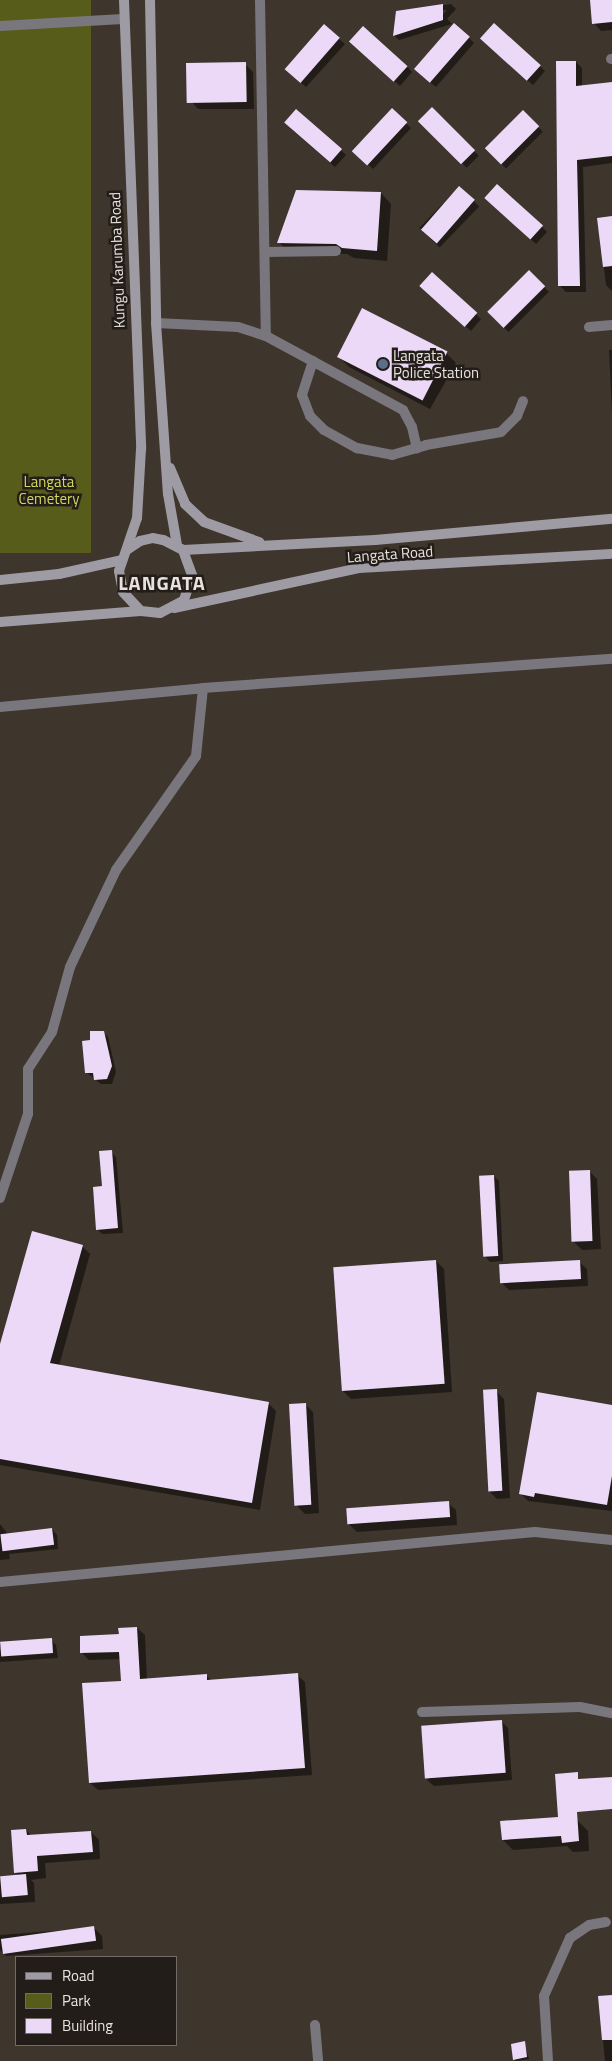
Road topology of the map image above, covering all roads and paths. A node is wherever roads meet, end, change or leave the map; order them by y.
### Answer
1 (124, 0) edge
2 (150, 0) edge
3 (260, 0) edge
4 (123, 19) junction
5 (0, 26) edge
6 (336, 251) dead end
7 (265, 252) junction
8 (156, 323) junction
9 (612, 325) edge
10 (589, 326) dead end
11 (266, 336) junction
12 (313, 361) junction
13 (523, 401) dead end
14 (417, 448) junction
15 (168, 463) junction
16 (612, 519) edge
17 (264, 543) junction
18 (180, 547) junction
19 (128, 550) junction
20 (612, 554) edge
21 (122, 560) junction
22 (0, 580) edge
23 (174, 608) junction
24 (141, 611) junction
25 (0, 622) edge
26 (612, 659) edge
27 (203, 688) junction
28 (0, 707) edge
29 (0, 1198) edge
30 (612, 1540) edge
31 (0, 1582) edge
32 (422, 1712) dead end
33 (612, 1713) edge
34 (606, 1922) dead end
35 (315, 2025) dead end
36 (318, 2061) edge
37 (548, 2061) edge

1 - 4 main road, Kungu Karumba Road
2 - 8 main road
3 - 7 lane
4 - 5 lane
4 - 19 main road, Kungu Karumba Road
6 - 7 lane
7 - 11 lane
8 - 11 lane
8 - 15 main road
9 - 10 lane
11 - 12 lane
12 - 14 lane
12 - 14 lane
13 - 14 lane
15 - 17 main road
15 - 18 main road
16 - 17 main road, Langata Road
17 - 18 main road, Langata Road
18 - 19 main road
18 - 23 main road
19 - 21 main road
20 - 23 main road, Langata Road
21 - 22 main road
21 - 24 main road
23 - 24 main road
24 - 25 main road
26 - 27 lane
27 - 28 lane
27 - 29 lane
30 - 31 lane
32 - 33 lane
34 - 37 lane
35 - 36 lane

